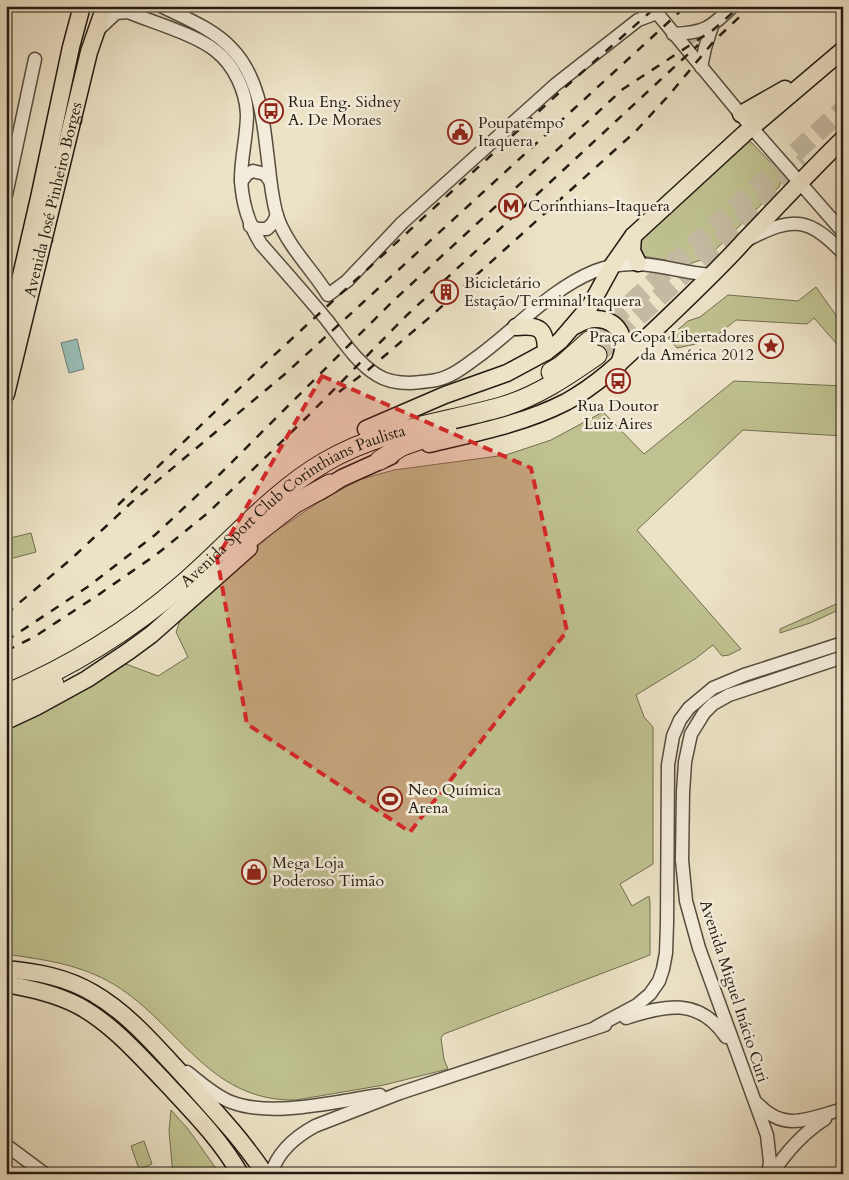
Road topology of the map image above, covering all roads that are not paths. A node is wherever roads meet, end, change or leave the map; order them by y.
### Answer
1 (82, 6) edge
2 (105, 6) edge
3 (161, 6) edge
4 (733, 6) edge
5 (126, 9) edge
6 (712, 26) junction
7 (74, 31) junction
8 (673, 34) junction
9 (91, 44) junction
10 (843, 50) edge
11 (35, 59) dead end
12 (701, 67) junction
13 (811, 75) junction
14 (741, 114) junction
15 (752, 128) junction
16 (843, 139) edge
17 (10, 149) edge
18 (241, 182) junction
19 (270, 182) junction
20 (799, 182) junction
21 (6, 195) edge
22 (277, 215) junction
23 (250, 226) junction
24 (843, 232) edge
25 (633, 236) junction
26 (745, 241) junction
27 (843, 253) edge
28 (638, 263) junction
29 (612, 266) junction
30 (711, 275) junction
31 (516, 327) junction
32 (573, 328) junction
33 (6, 341) edge
34 (546, 352) junction
35 (619, 364) junction
36 (6, 394) edge
37 (501, 407) junction
38 (366, 429) junction
39 (380, 460) junction
40 (330, 484) junction
41 (183, 584) junction
42 (843, 643) edge
43 (843, 657) edge
44 (6, 683) edge
45 (7, 708) edge
46 (6, 969) edge
47 (6, 984) edge
48 (596, 1027) junction
49 (735, 1052) junction
50 (195, 1083) junction
51 (400, 1093) junction
52 (752, 1098) junction
53 (841, 1109) edge
54 (6, 1145) edge
55 (45, 1174) edge
56 (240, 1174) edge
57 (265, 1174) edge
58 (271, 1174) edge
59 (768, 1174) edge
60 (772, 1174) edge

1 - 7 main road, Avenida José Pinheiro Borges
2 - 9 main road, Avenida José Pinheiro Borges
3 - 19 street
4 - 6 street
5 - 9 street
5 - 18 street
6 - 8 street
6 - 12 street
7 - 9 main road
7 - 33 main road, Avenida José Pinheiro Borges
8 - 12 street
8 - 22 street
9 - 36 main road, Avenida José Pinheiro Borges
10 - 13 main road, Avenida Sport Club Corinthians Paulista
11 - 17 street
12 - 14 street
13 - 14 main road
13 - 15 main road, Avenida Sport Club Corinthians Paulista
14 - 15 street
15 - 20 street
15 - 25 main road, Avenida Sport Club Corinthians Paulista
16 - 20 main road, Avenida Sport Club Corinthians Paulista
17 - 21 street
18 - 19 street
18 - 23 street
19 - 22 street
20 - 24 street
20 - 26 main road, Avenida Sport Club Corinthians Paulista
22 - 23 street
23 - 31 street
25 - 28 main road
25 - 29 main road, Avenida Sport Club Corinthians Paulista
26 - 27 street
26 - 30 main road, Avenida Sport Club Corinthians Paulista
28 - 29 street
28 - 30 street
29 - 31 street
29 - 32 main road, Avenida Sport Club Corinthians Paulista
30 - 35 main road, Avenida Sport Club Corinthians Paulista
31 - 34 main road
32 - 34 main road, Avenida Sport Club Corinthians Paulista
32 - 35 main road
34 - 38 main road, Avenida Sport Club Corinthians Paulista
35 - 39 main road, Avenida Sport Club Corinthians Paulista
37 - 38 highway, Avenida Sport Club Corinthians Paulista
37 - 39 highway
37 - 41 highway, Avenida Sport Club Corinthians Paulista
38 - 44 highway, Avenida Sport Club Corinthians Paulista
39 - 40 main road, Avenida Sport Club Corinthians Paulista
40 - 41 highway
40 - 45 main road, Avenida Sport Club Corinthians Paulista
41 - 45 highway, Avenida Sport Club Corinthians Paulista
42 - 48 street
43 - 49 street, Avenida Miguel Inácio Curi
46 - 50 main road
47 - 56 main road
48 - 49 street
48 - 51 street
49 - 52 street, Avenida Miguel Inácio Curi
50 - 51 street
50 - 57 main road
51 - 58 street
52 - 53 street, Avenida Miguel Inácio Curi
52 - 59 street
53 - 60 street, Avenida Miguel Inácio Curi
54 - 55 street

